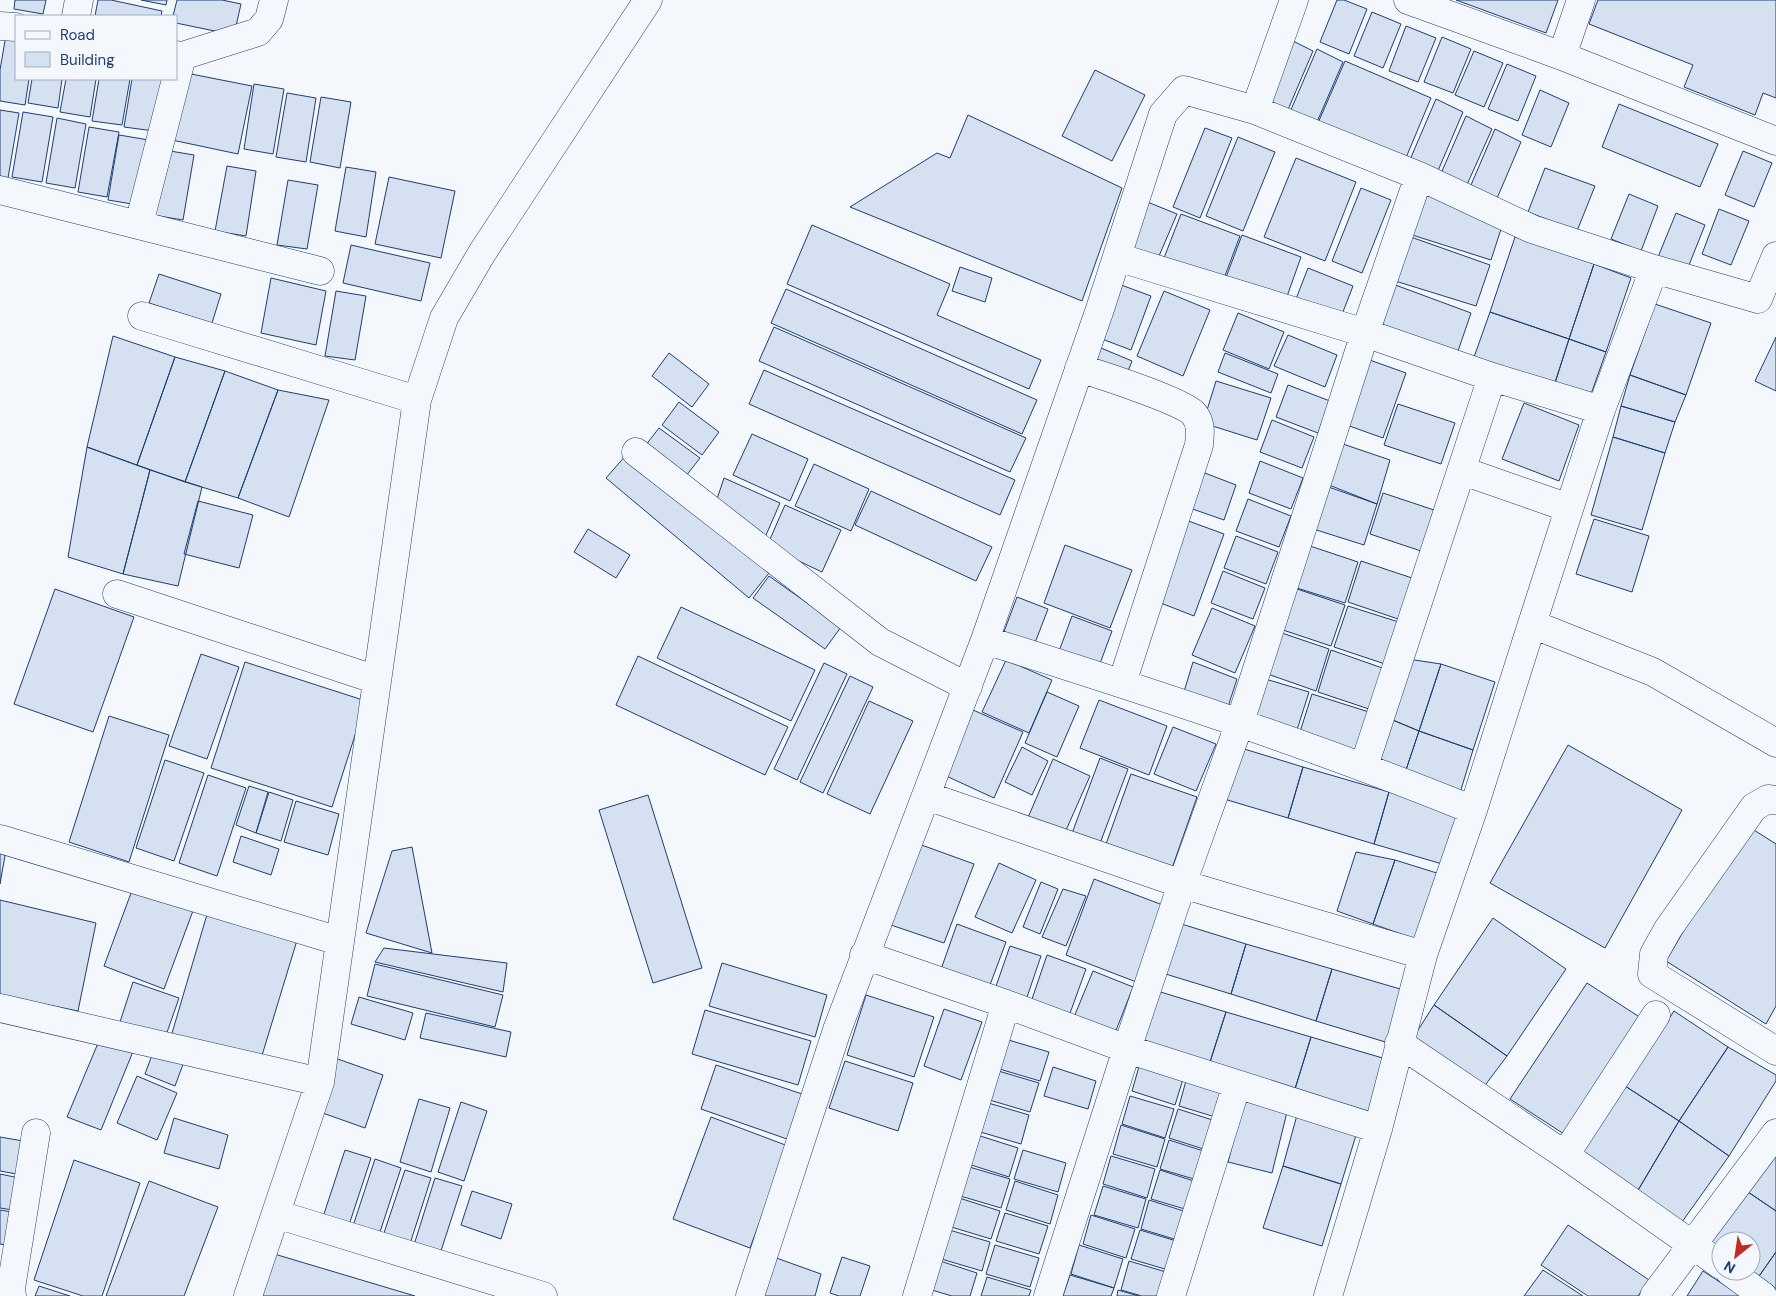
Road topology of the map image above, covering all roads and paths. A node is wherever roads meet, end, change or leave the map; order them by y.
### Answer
1 (79, 0) edge
2 (274, 0) edge
3 (648, 0) edge
4 (1294, 0) edge
5 (1408, 0) edge
6 (1581, 0) edge
7 (76, 15) edge
8 (0, 26) edge
9 (15, 27) edge
10 (179, 56) edge
11 (1562, 56) junction
12 (173, 80) edge
13 (1255, 110) junction
14 (1776, 141) edge
15 (1419, 176) junction
16 (0, 190) edge
17 (139, 224) junction
18 (1776, 256) edge
19 (1117, 257) junction
20 (1654, 269) junction
21 (320, 271) dead end
22 (142, 316) dead end
23 (1365, 333) junction
24 (1079, 368) junction
25 (1492, 377) junction
26 (417, 400) junction
27 (1600, 410) junction
28 (636, 452) dead end
29 (1463, 471) junction
30 (1569, 508) junction
31 (117, 594) dead end
32 (1532, 624) junction
33 (986, 640) junction
34 (377, 680) junction
35 (1122, 683) junction
36 (968, 687) junction
37 (1240, 722) junction
38 (1776, 743) edge
39 (1364, 766) junction
40 (927, 796) junction
41 (1776, 800) edge
42 (1473, 810) junction
43 (0, 839) edge
44 (1182, 884) junction
45 (339, 941) junction
46 (864, 955) junction
47 (1423, 955) junction
48 (1006, 1004) junction
49 (0, 1008) edge
50 (1656, 1015) dead end
51 (1773, 1042) edge
52 (1399, 1043) junction
53 (1127, 1049) junction
54 (320, 1082) junction
55 (1237, 1084) junction
56 (1378, 1129) junction
57 (36, 1132) dead end
58 (1776, 1133) edge
59 (1565, 1155) junction
60 (276, 1214) junction
61 (1691, 1244) junction
62 (1711, 1258) edge
63 (1743, 1281) edge
64 (7, 1290) edge
65 (248, 1296) edge
66 (543, 1296) edge
67 (750, 1296) edge
68 (918, 1296) edge
69 (1048, 1296) edge
70 (1171, 1296) edge
71 (1328, 1296) edge
72 (1654, 1296) edge
73 (1764, 1296) edge

1 - 7 street
2 - 10 street
3 - 26 street
4 - 13 street
5 - 11 street
6 - 11 street
8 - 9 street
11 - 14 street
12 - 17 street
13 - 15 street
13 - 19 street
15 - 20 street
15 - 23 street
16 - 17 street
17 - 21 street
18 - 20 street
19 - 23 street
19 - 24 street
20 - 27 street
22 - 26 street
23 - 25 street
23 - 37 street
24 - 33 street
24 - 35 street
25 - 27 street
25 - 29 street
26 - 34 street
27 - 30 street
28 - 36 street
29 - 30 street
29 - 39 street
30 - 32 street
31 - 34 street
32 - 38 street
32 - 42 street
33 - 35 street
33 - 36 street
34 - 45 street
35 - 37 street
36 - 40 street
37 - 39 street
37 - 44 street
39 - 42 street
40 - 44 street
40 - 46 street
41 - 51 street
42 - 47 street
43 - 45 street
44 - 47 street
44 - 53 street
45 - 54 street
46 - 48 street
46 - 67 street
47 - 52 street
48 - 53 street
48 - 68 street
49 - 54 street
50 - 59 street
52 - 56 street
52 - 59 street
53 - 55 street
53 - 69 street
54 - 60 street
55 - 56 street
55 - 70 street
56 - 71 street
57 - 64 street
58 - 61 street
59 - 61 street
60 - 65 street
60 - 66 street
61 - 62 street
61 - 72 street
63 - 73 street

